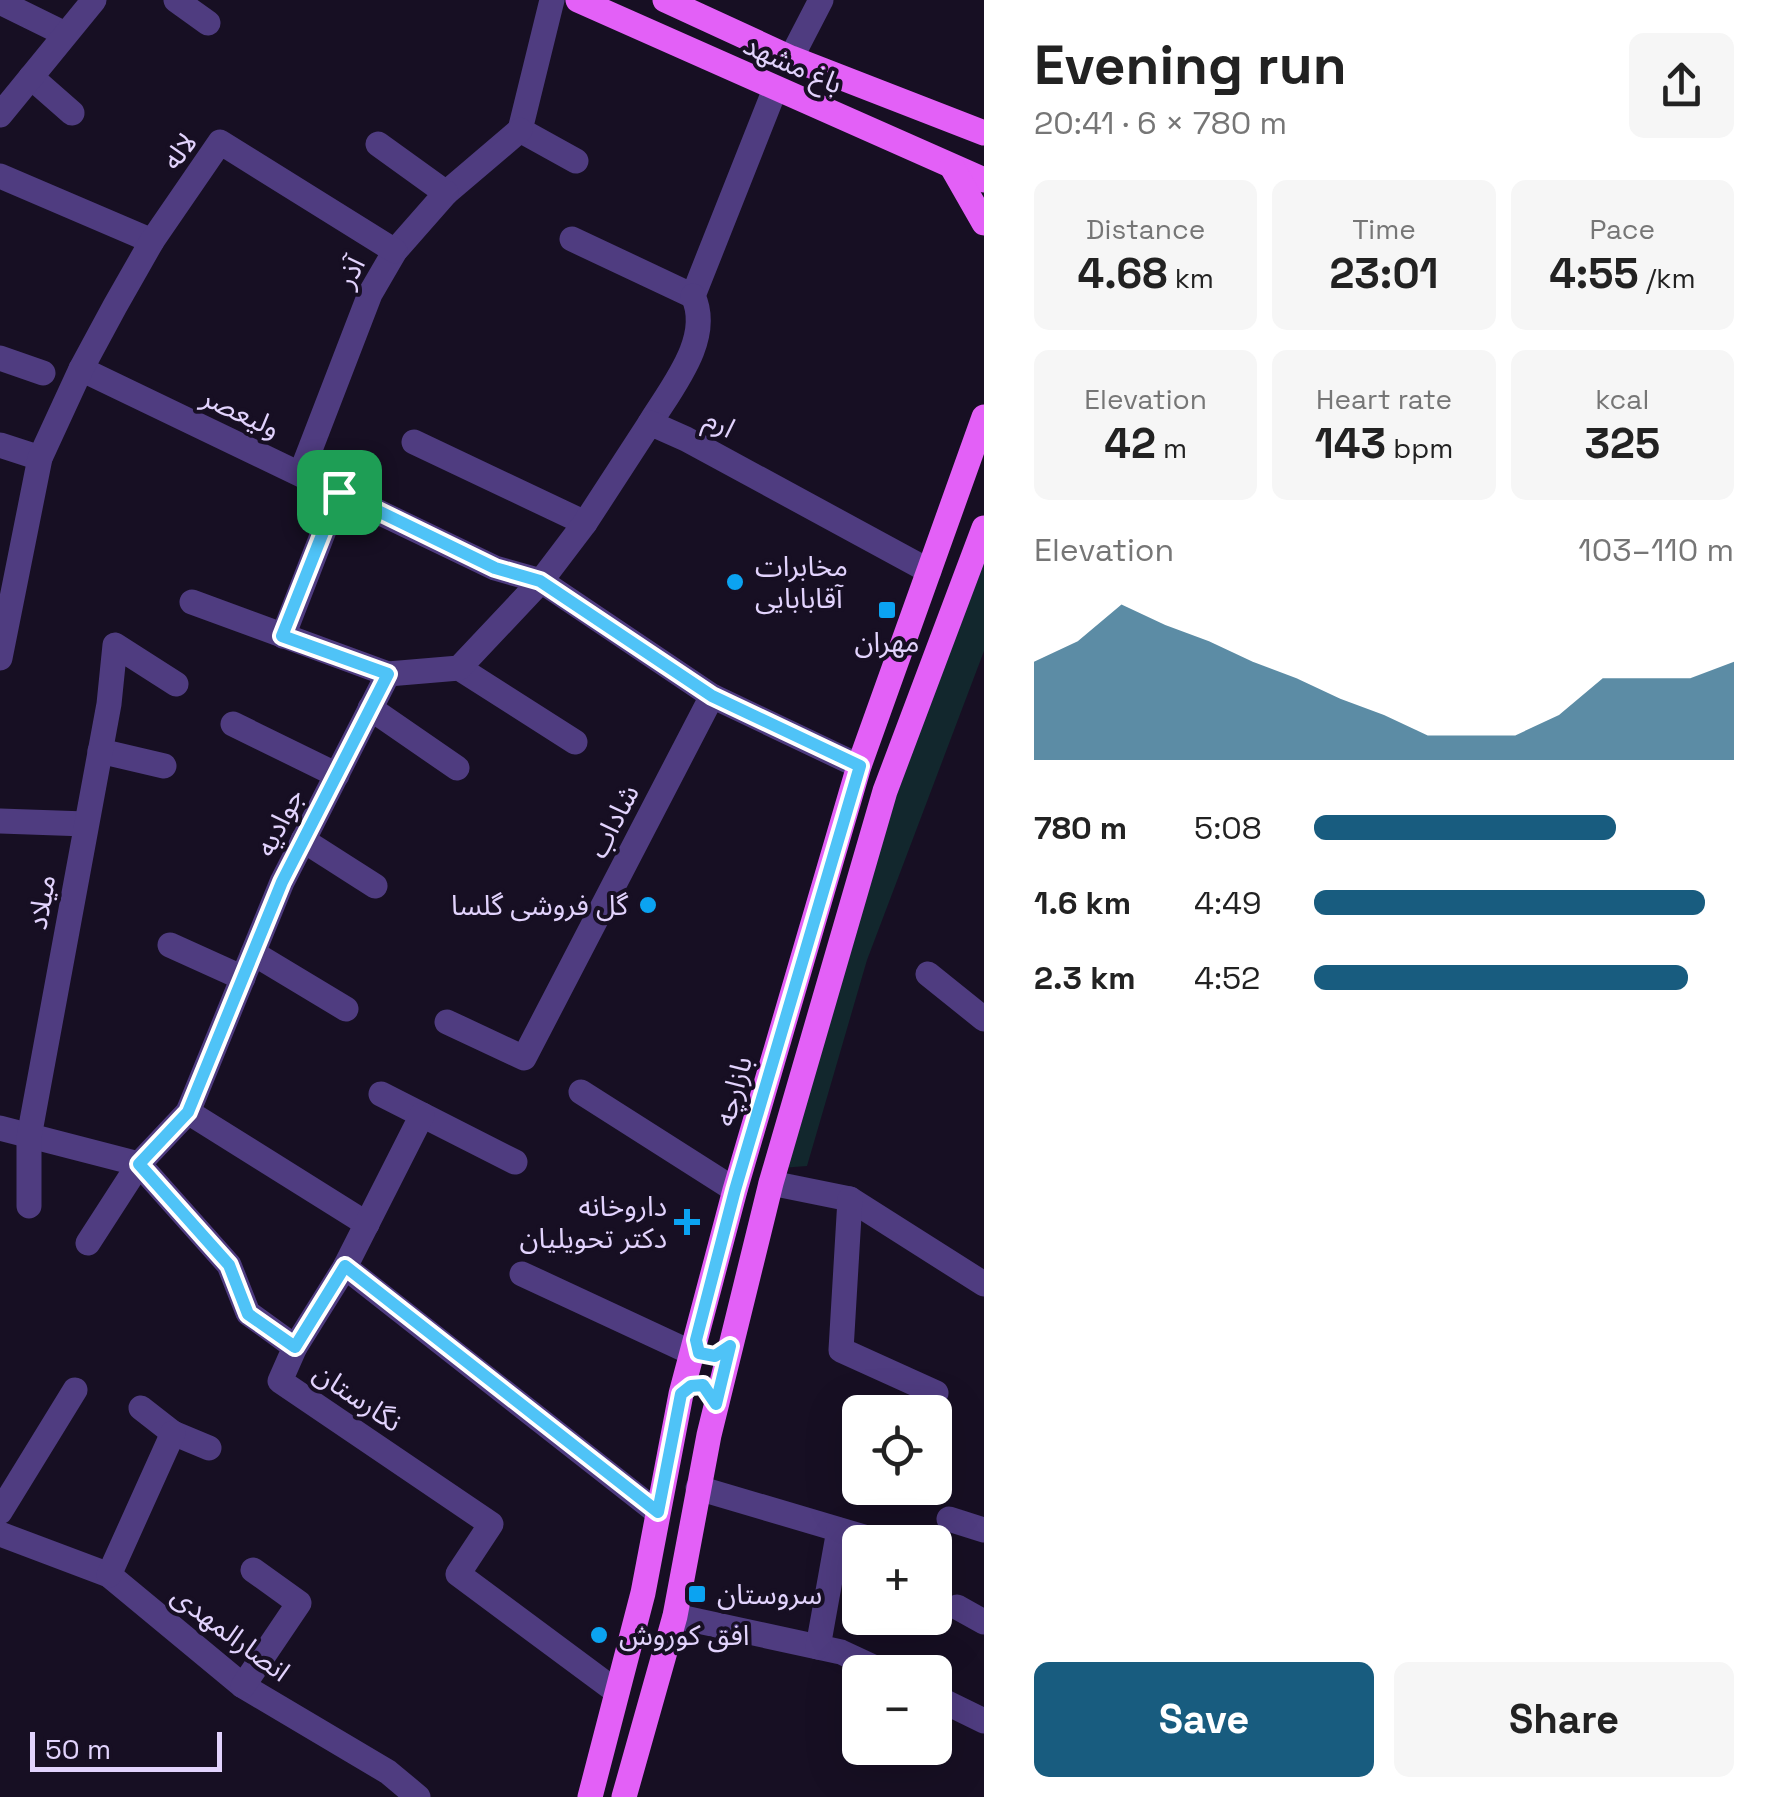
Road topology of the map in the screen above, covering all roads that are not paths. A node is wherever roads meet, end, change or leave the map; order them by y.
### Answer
1 (94, 0) edge
2 (176, 0) edge
3 (552, 0) edge
4 (578, 0) edge
5 (665, 0) edge
6 (821, 0) edge
7 (0, 2) edge
8 (208, 23) dead end
9 (65, 34) junction
10 (791, 58) junction
11 (31, 77) junction
12 (775, 89) junction
13 (72, 113) dead end
14 (0, 115) edge
15 (520, 130) junction
16 (984, 133) edge
17 (378, 144) dead end
18 (576, 161) dead end
19 (952, 167) junction
20 (0, 176) edge
21 (984, 180) edge
22 (446, 193) junction
23 (984, 223) edge
24 (572, 239) dead end
25 (152, 241) junction
26 (395, 251) junction
27 (693, 296) junction
28 (0, 358) edge
29 (81, 369) junction
30 (43, 374) dead end
31 (984, 417) edge
32 (650, 423) junction
33 (414, 442) dead end
34 (0, 444) edge
35 (40, 458) junction
36 (301, 473) junction
37 (339, 492) junction
38 (585, 523) junction
39 (984, 528) edge
40 (979, 549) edge
41 (930, 571) junction
42 (540, 581) junction
43 (192, 602) dead end
44 (282, 636) junction
45 (1, 649) edge
46 (459, 668) junction
47 (388, 674) junction
48 (176, 684) dead end
49 (712, 696) junction
50 (370, 708) junction
51 (233, 724) dead end
52 (575, 742) dead end
53 (100, 751) junction
54 (164, 766) dead end
55 (860, 766) junction
56 (457, 768) dead end
57 (336, 775) junction
58 (0, 821) edge
59 (86, 824) junction
60 (303, 840) junction
61 (375, 886) dead end
62 (170, 945) dead end
63 (254, 953) junction
64 (928, 974) dead end
65 (243, 978) junction
66 (346, 1010) dead end
67 (984, 1019) edge
68 (447, 1022) dead end
69 (581, 1092) dead end
70 (381, 1094) dead end
71 (188, 1112) junction
72 (422, 1115) junction
73 (0, 1128) edge
74 (29, 1137) junction
75 (515, 1162) dead end
76 (139, 1164) junction
77 (771, 1183) junction
78 (735, 1190) junction
79 (850, 1199) junction
80 (30, 1206) dead end
81 (367, 1224) junction
82 (88, 1243) dead end
83 (345, 1266) junction
84 (522, 1274) dead end
85 (984, 1284) edge
86 (730, 1346) junction
87 (295, 1347) junction
88 (694, 1347) junction
89 (74, 1390) dead end
90 (936, 1392) dead end
91 (681, 1394) junction
92 (716, 1404) junction
93 (141, 1408) dead end
94 (173, 1433) junction
95 (210, 1448) dead end
96 (698, 1488) junction
97 (0, 1512) edge
98 (658, 1512) junction
99 (949, 1518) dead end
100 (839, 1530) junction
101 (984, 1530) edge
102 (842, 1531) edge
103 (0, 1534) edge
104 (253, 1570) dead end
105 (109, 1575) junction
106 (956, 1607) dead end
107 (674, 1616) junction
108 (984, 1622) edge
109 (818, 1647) junction
110 (848, 1655) edge
111 (242, 1686) junction
112 (617, 1692) junction
113 (952, 1706) edge
114 (984, 1722) edge
115 (418, 1797) edge
116 (590, 1797) edge
117 (624, 1797) edge

1 - 9 street
2 - 8 street
3 - 15 street
4 - 12 main road, باغ مشهد
5 - 10 main road, باغ مشهد
6 - 10 street
7 - 9 street
9 - 11 street
10 - 16 main road, باغ مشهد
11 - 13 street
11 - 14 street
12 - 19 main road, باغ مشهد
12 - 27 street
15 - 18 street
15 - 22 street, آذر
17 - 22 street
19 - 21 main road, باغ مشهد
19 - 23 main road
20 - 25 street
22 - 26 street, آذر
24 - 27 street
25 - 26 street, لاله
25 - 29 street, لاله
26 - 36 street, آذر
27 - 32 street
28 - 30 street
29 - 35 street, لاله
29 - 36 street, ولیعصر
31 - 41 main road, بازارچه
32 - 38 street
32 - 41 street, ارم
33 - 38 street
34 - 35 street
35 - 45 street, لاله
36 - 37 street, ولیعصر
37 - 42 street, ولیعصر
37 - 44 street
38 - 42 street
39 - 40 main road
40 - 77 main road
41 - 55 main road, بازارچه
42 - 46 street
42 - 49 street, ولیعصر
43 - 44 street
44 - 47 street
46 - 47 street
46 - 52 street
47 - 50 street, جوادیه
48 - 53 street, میلاد
49 - 55 street, ولیعصر
49 - 68 street, شاداب
50 - 56 street
50 - 57 street, جوادیه
51 - 57 street
53 - 54 street
53 - 59 street, میلاد
55 - 78 main road, بازارچه
57 - 60 street, جوادیه
58 - 59 street
59 - 74 street, میلاد
60 - 61 street
60 - 63 street, جوادیه
62 - 65 street
63 - 65 street, جوادیه
63 - 66 street
64 - 67 street
65 - 71 street, جوادیه
69 - 78 street
70 - 72 street
71 - 76 street, جوادیه
71 - 81 street
72 - 75 street
72 - 81 street
73 - 74 street
74 - 76 street
74 - 80 street, میلاد
76 - 82 street, جوادیه
76 - 87 street, نگارستان
77 - 79 street
77 - 86 main road
78 - 88 main road, بازارچه
79 - 85 street
79 - 90 street
81 - 83 street
83 - 87 street
83 - 98 street
84 - 88 street
86 - 88 main road
86 - 92 main road
87 - 112 street, نگارستان
88 - 91 main road, بازارچه
89 - 97 street
91 - 92 main road
91 - 98 main road, بازارچه
92 - 96 main road
93 - 94 street
94 - 95 street
94 - 105 street
96 - 100 street
96 - 107 main road
98 - 112 main road, بازارچه
99 - 101 street
100 - 102 street
100 - 109 street
103 - 105 street, انصارالمهدی
104 - 111 street
105 - 111 street, انصارالمهدی
106 - 108 street
107 - 109 street
107 - 117 main road
109 - 110 street
111 - 115 street, انصارالمهدی
112 - 116 main road, بازارچه
113 - 114 street

